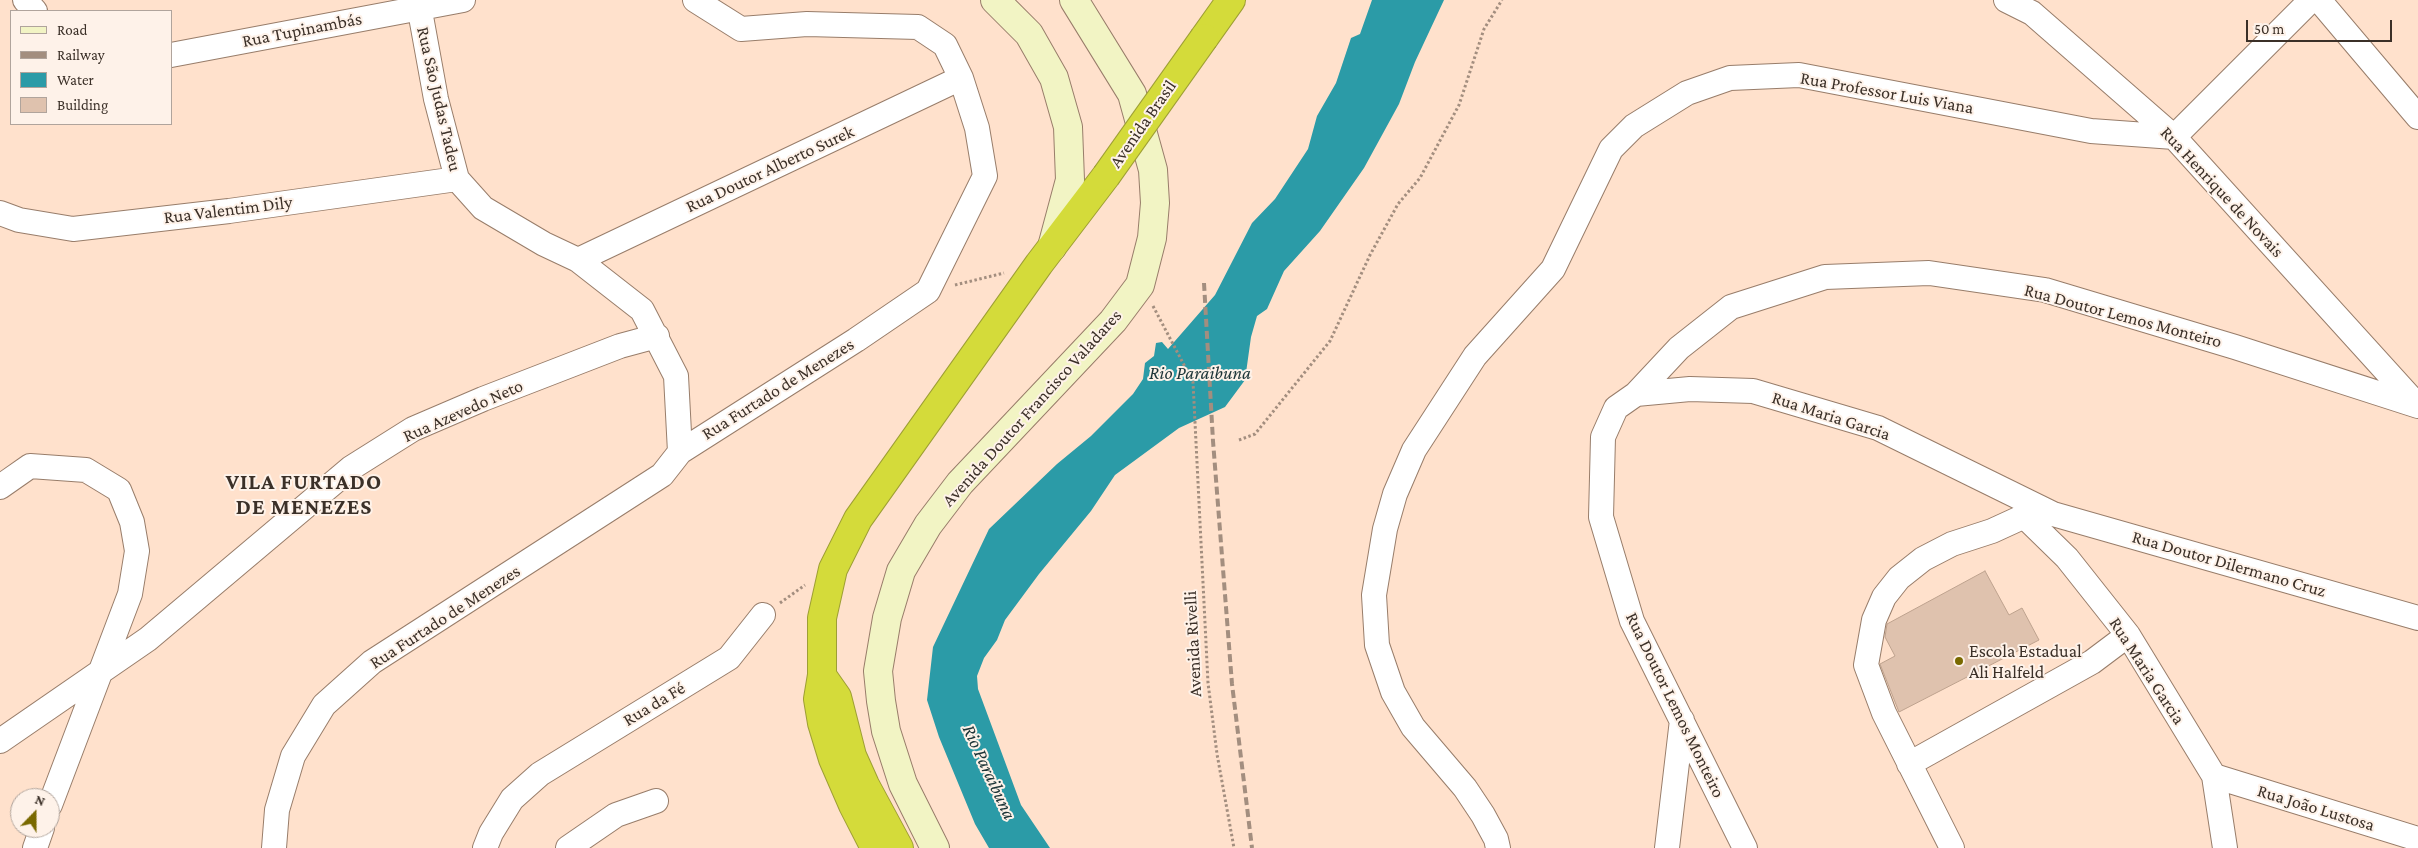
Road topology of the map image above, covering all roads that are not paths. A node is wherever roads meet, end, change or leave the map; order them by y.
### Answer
1 (25, 0) edge
2 (463, 0) edge
3 (695, 0) edge
4 (995, 0) edge
5 (1074, 0) edge
6 (1231, 0) edge
7 (2006, 0) edge
8 (2311, 0) edge
9 (2319, 0) edge
10 (418, 4) edge
11 (35, 10) edge
12 (172, 55) edge
13 (961, 78) junction
14 (2418, 117) edge
15 (2174, 137) junction
16 (457, 179) junction
17 (0, 213) edge
18 (1046, 256) junction
19 (578, 260) junction
20 (657, 336) junction
21 (1636, 394) junction
22 (2418, 406) edge
23 (680, 452) junction
24 (0, 487) edge
25 (2033, 513) junction
26 (763, 615) road end
27 (2418, 618) edge
28 (2128, 635) junction
29 (100, 672) junction
30 (822, 675) junction
31 (1682, 720) junction
32 (0, 741) edge
33 (1909, 764) junction
34 (2214, 776) junction
35 (56, 788) edge
36 (656, 801) dead end
37 (2418, 839) edge
38 (274, 848) edge
39 (485, 848) edge
40 (568, 848) edge
41 (875, 848) edge
42 (899, 848) edge
43 (935, 848) edge
44 (1498, 848) edge
45 (1667, 848) edge
46 (1745, 848) edge
47 (1952, 848) edge
48 (2225, 848) edge

1 - 11 street
2 - 10 street, Rua Tupinambás
3 - 13 street, Rua Furtado de Menezes
4 - 18 main road
5 - 43 main road, Avenida Doutor Francisco Valadares
6 - 18 highway, Avenida Brasil, bridge
7 - 15 street, Rua Henrique de Novais
8 - 15 street
9 - 14 street
10 - 12 street, Rua Tupinambás
10 - 16 street, Rua São Judas Tadeu
13 - 19 street, Rua Doutor Alberto Surek
13 - 23 street, Rua Furtado de Menezes
15 - 22 street, Rua Henrique de Novais
15 - 44 street, Rua Professor Luis Viana
16 - 17 street, Rua Valentim Dily
16 - 19 street, Rua São Judas Tadeu
18 - 30 highway
19 - 20 street, Rua São Judas Tadeu
20 - 23 street, Rua São Judas Tadeu
20 - 29 street, Rua Azevedo Neto
21 - 22 street, Rua Doutor Lemos Monteiro
21 - 25 street, Rua Maria Garcia
21 - 31 street, Rua Doutor Lemos Monteiro
23 - 38 street, Rua Furtado de Menezes
24 - 29 street
25 - 27 street, Rua Doutor Dilermano Cruz
25 - 28 street, Rua Maria Garcia
25 - 33 street
26 - 39 street, Rua da Fé
28 - 33 street
28 - 34 street, Rua Maria Garcia
29 - 32 street, Rua Azevedo Neto
29 - 35 street
30 - 41 highway
30 - 42 highway
31 - 45 street
31 - 46 street, Rua Doutor Lemos Monteiro
33 - 47 street
34 - 37 street, Rua João Lustosa
34 - 48 street, Rua Maria Garcia
36 - 40 street

